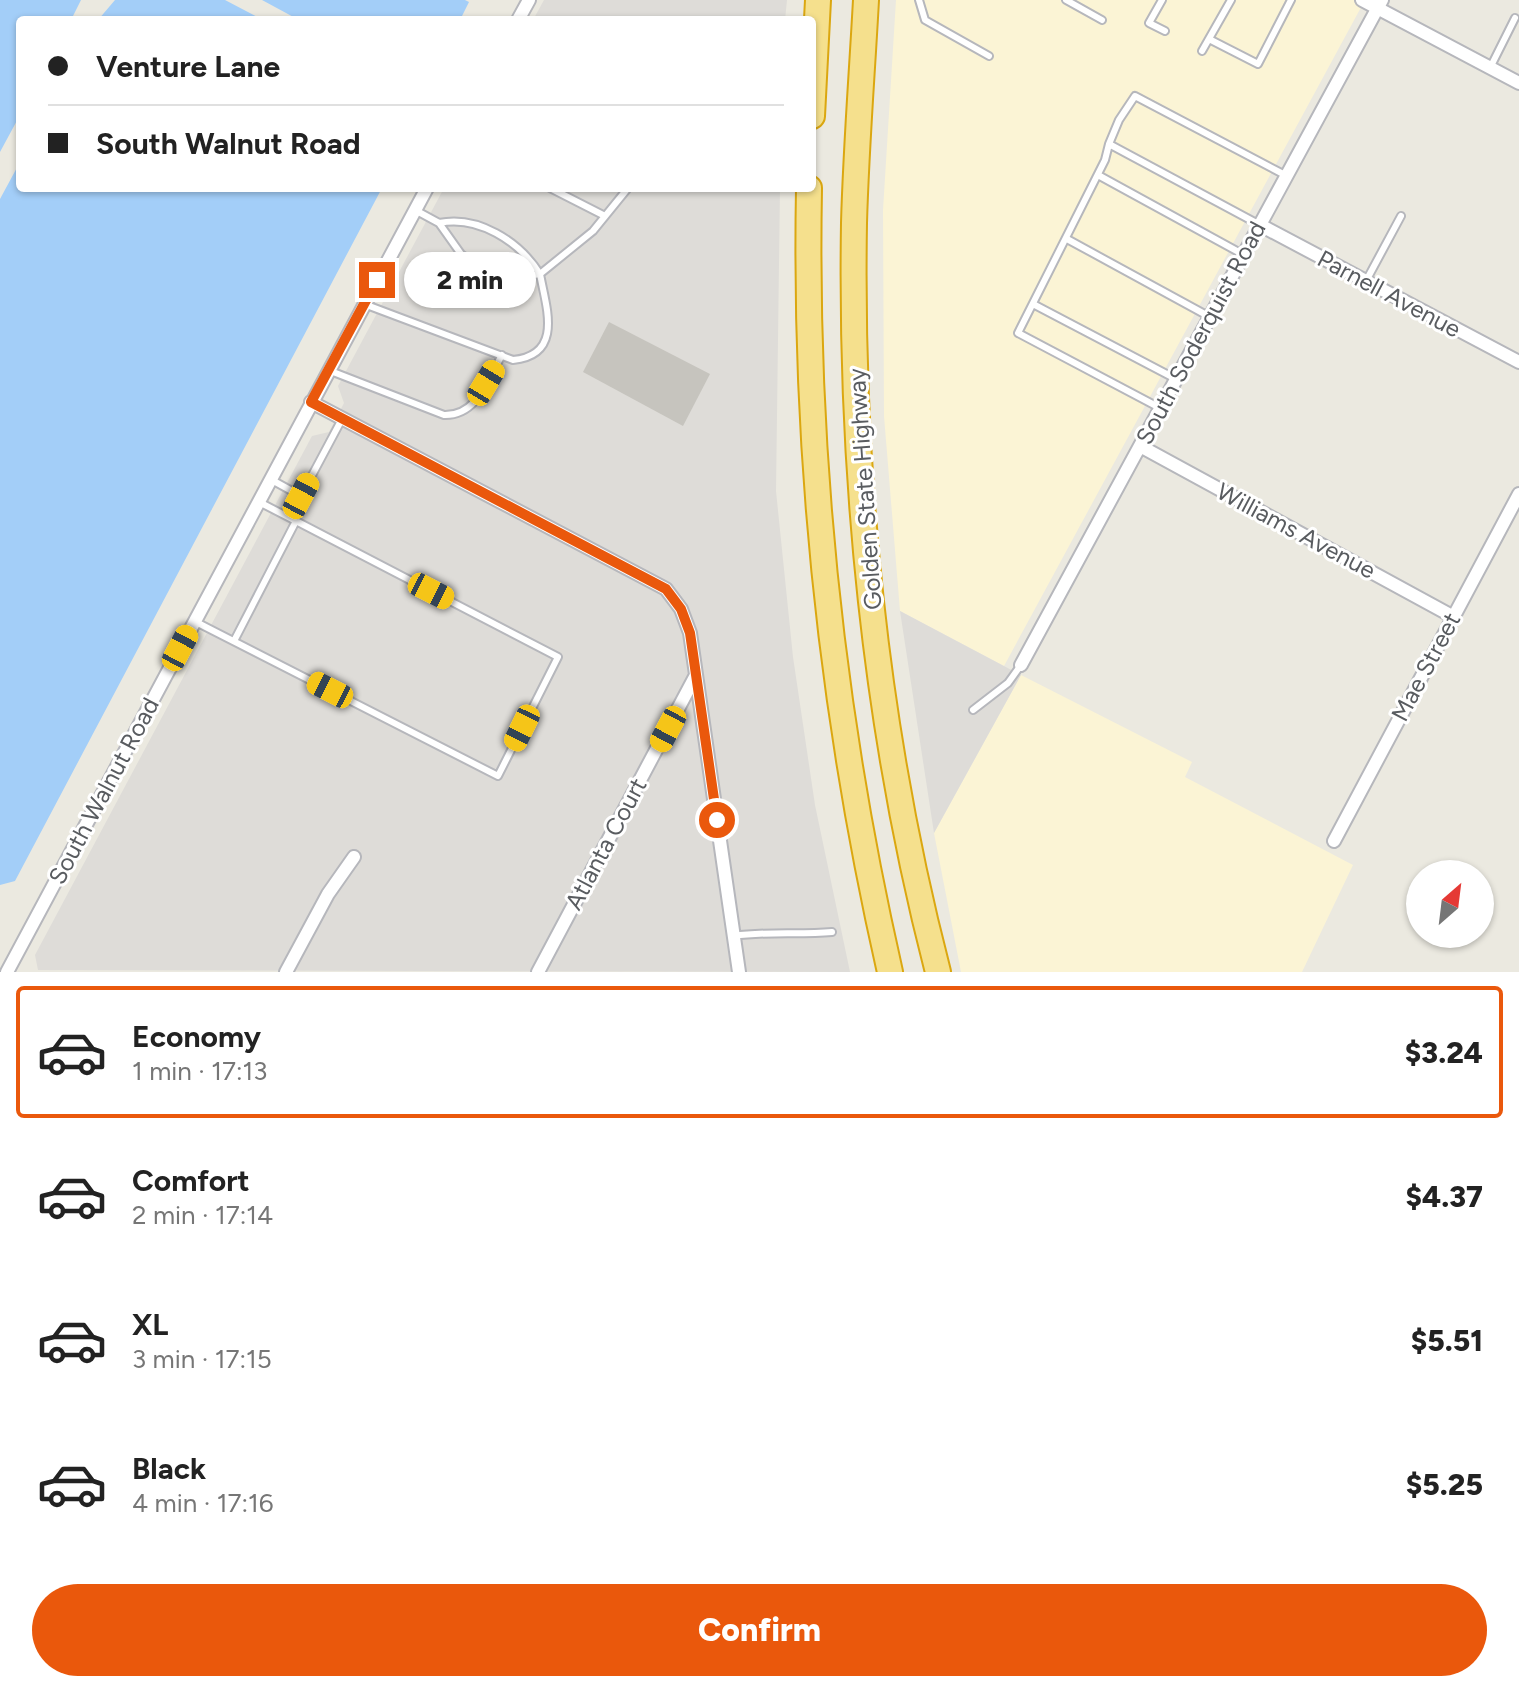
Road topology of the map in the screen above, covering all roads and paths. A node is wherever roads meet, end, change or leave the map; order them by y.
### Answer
1 (818, 0) edge
2 (866, 0) edge
3 (919, 0) edge
4 (1066, 0) edge
5 (1089, 0) edge
6 (1162, 0) edge
7 (1231, 0) edge
8 (1291, 0) edge
9 (1362, 0) edge
10 (1380, 4) edge
11 (1084, 10) junction
12 (1515, 18) dead end
13 (1102, 20) dead end
14 (1165, 31) dead end
15 (816, 39) edge
16 (1209, 39) junction
17 (1202, 51) dead end
18 (989, 56) dead end
19 (1490, 68) junction
20 (1519, 82) edge
21 (1109, 144) junction
22 (1098, 175) junction
23 (1287, 176) junction
24 (425, 192) edge
25 (558, 192) edge
26 (625, 192) edge
27 (809, 192) edge
28 (415, 210) junction
29 (605, 216) junction
30 (1401, 216) dead end
31 (439, 223) junction
32 (1260, 225) junction
33 (1067, 239) junction
34 (1244, 255) junction
35 (540, 274) junction
36 (1366, 281) junction
37 (364, 304) junction
38 (1033, 304) junction
39 (1210, 317) junction
40 (502, 355) junction
41 (1519, 362) edge
42 (328, 370) junction
43 (1176, 379) junction
44 (311, 402) junction
45 (1160, 408) junction
46 (342, 419) junction
47 (1140, 446) junction
48 (270, 479) junction
49 (1519, 494) edge
50 (258, 502) junction
51 (296, 521) junction
52 (1452, 616) junction
53 (194, 621) junction
54 (234, 641) junction
55 (1021, 665) joint
56 (696, 675) junction
57 (973, 710) dead end
58 (1334, 841) dead end
59 (354, 857) dead end
60 (832, 932) dead end
61 (734, 936) junction
62 (7, 972) edge
63 (286, 972) edge
64 (538, 972) edge
65 (739, 972) edge
66 (890, 972) edge
67 (938, 972) edge

1 - 15 highway
2 - 67 highway, Golden State Highway
3 - 18 lane
4 - 11 lane
5 - 11 lane
6 - 14 lane
7 - 16 lane
8 - 16 lane
9 - 10 street
10 - 19 street
10 - 23 street, South Soderquist Road
11 - 13 lane
12 - 19 lane
16 - 17 lane
19 - 20 street
21 - 22 lane
21 - 23 lane
21 - 32 lane
22 - 33 lane
22 - 34 lane
23 - 32 street, South Soderquist Road
24 - 28 street, South Walnut Road
25 - 29 lane
26 - 29 lane
27 - 66 highway, Golden State Highway
28 - 31 lane
28 - 37 street, South Walnut Road
29 - 35 lane
30 - 36 lane
31 - 35 lane
31 - 35 lane
32 - 34 street, South Soderquist Road
32 - 36 street, Parnell Avenue
33 - 38 lane
33 - 39 lane
34 - 39 street, South Soderquist Road
35 - 40 lane
36 - 41 street, Parnell Avenue
37 - 40 lane
37 - 42 street, South Walnut Road
38 - 43 lane
38 - 45 lane
39 - 43 street, South Soderquist Road
40 - 42 lane
42 - 44 street, South Walnut Road
43 - 45 street, South Soderquist Road
44 - 46 street
44 - 48 street, South Walnut Road
45 - 47 street, South Soderquist Road
46 - 48 lane
46 - 56 street
47 - 52 street, Williams Avenue
47 - 55 street, South Soderquist Road
48 - 50 street, South Walnut Road
49 - 52 street, Mae Street
50 - 51 lane
50 - 53 street, South Walnut Road
51 - 54 lane
51 - 54 lane
52 - 58 street, Mae Street
53 - 54 lane
53 - 62 street, South Walnut Road
55 - 57 lane
56 - 61 street
56 - 64 street, Atlanta Court
59 - 63 street
60 - 61 lane
61 - 65 street

